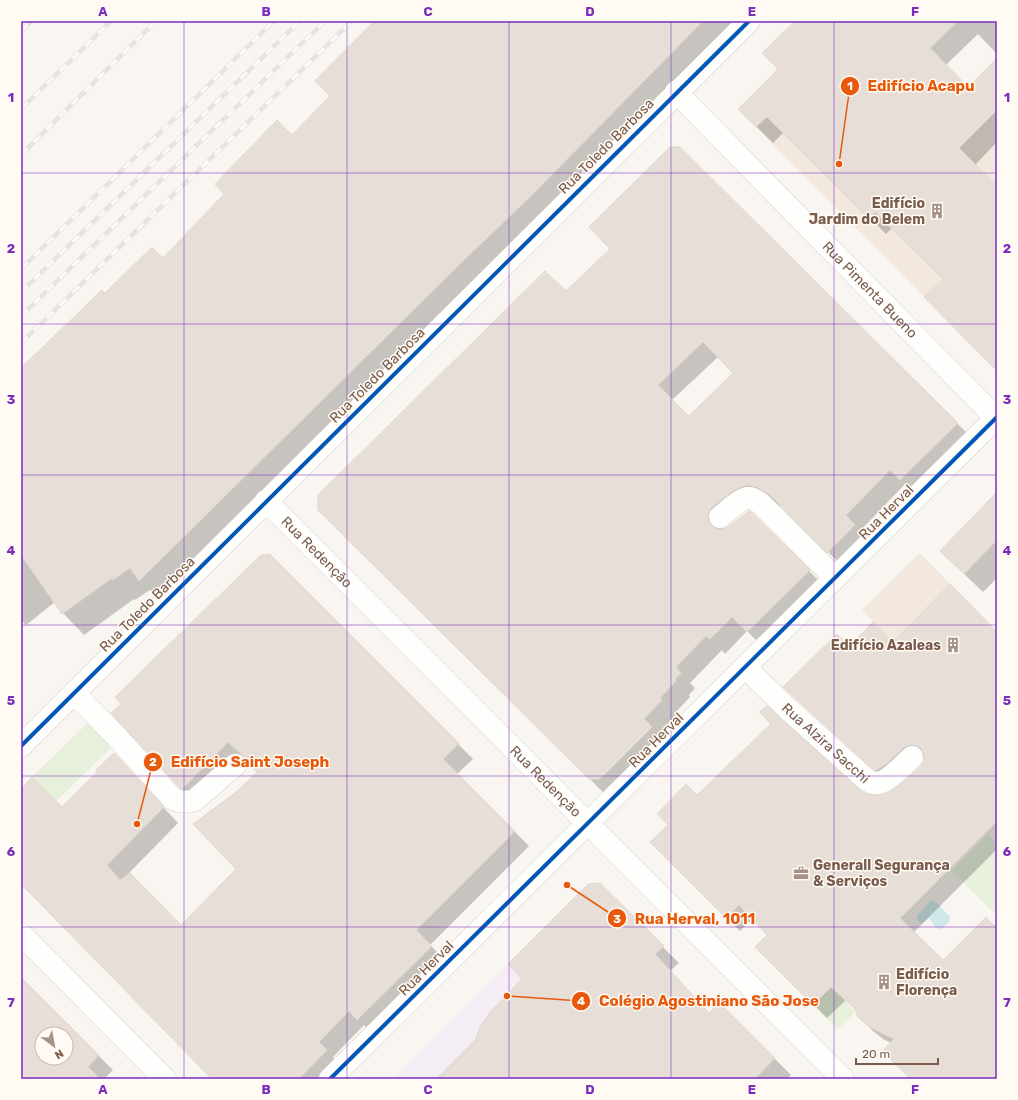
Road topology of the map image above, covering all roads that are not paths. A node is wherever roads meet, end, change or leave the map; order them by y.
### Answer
1 (749, 21) edge
2 (676, 92) junction
3 (997, 418) edge
4 (266, 501) junction
5 (720, 517) dead end
6 (835, 578) junction
7 (745, 667) junction
8 (74, 693) junction
9 (21, 746) edge
10 (912, 756) dead end
11 (235, 765) dead end
12 (588, 823) junction
13 (21, 934) edge
14 (165, 1079) edge
15 (330, 1079) edge
16 (843, 1079) edge

1 - 2 street, Rua Toledo Barbosa
2 - 3 street, Rua Pimenta Bueno
2 - 4 street, Rua Toledo Barbosa
3 - 6 street, Rua Herval
4 - 8 street, Rua Toledo Barbosa
4 - 12 street, Rua Redenção
5 - 6 street
6 - 7 street, Rua Herval
7 - 10 street, Rua Alzira Sacchi
7 - 12 street, Rua Herval
8 - 9 street, Rua Toledo Barbosa
8 - 11 street
12 - 15 street, Rua Herval
12 - 16 street, Rua Redenção
13 - 14 street

